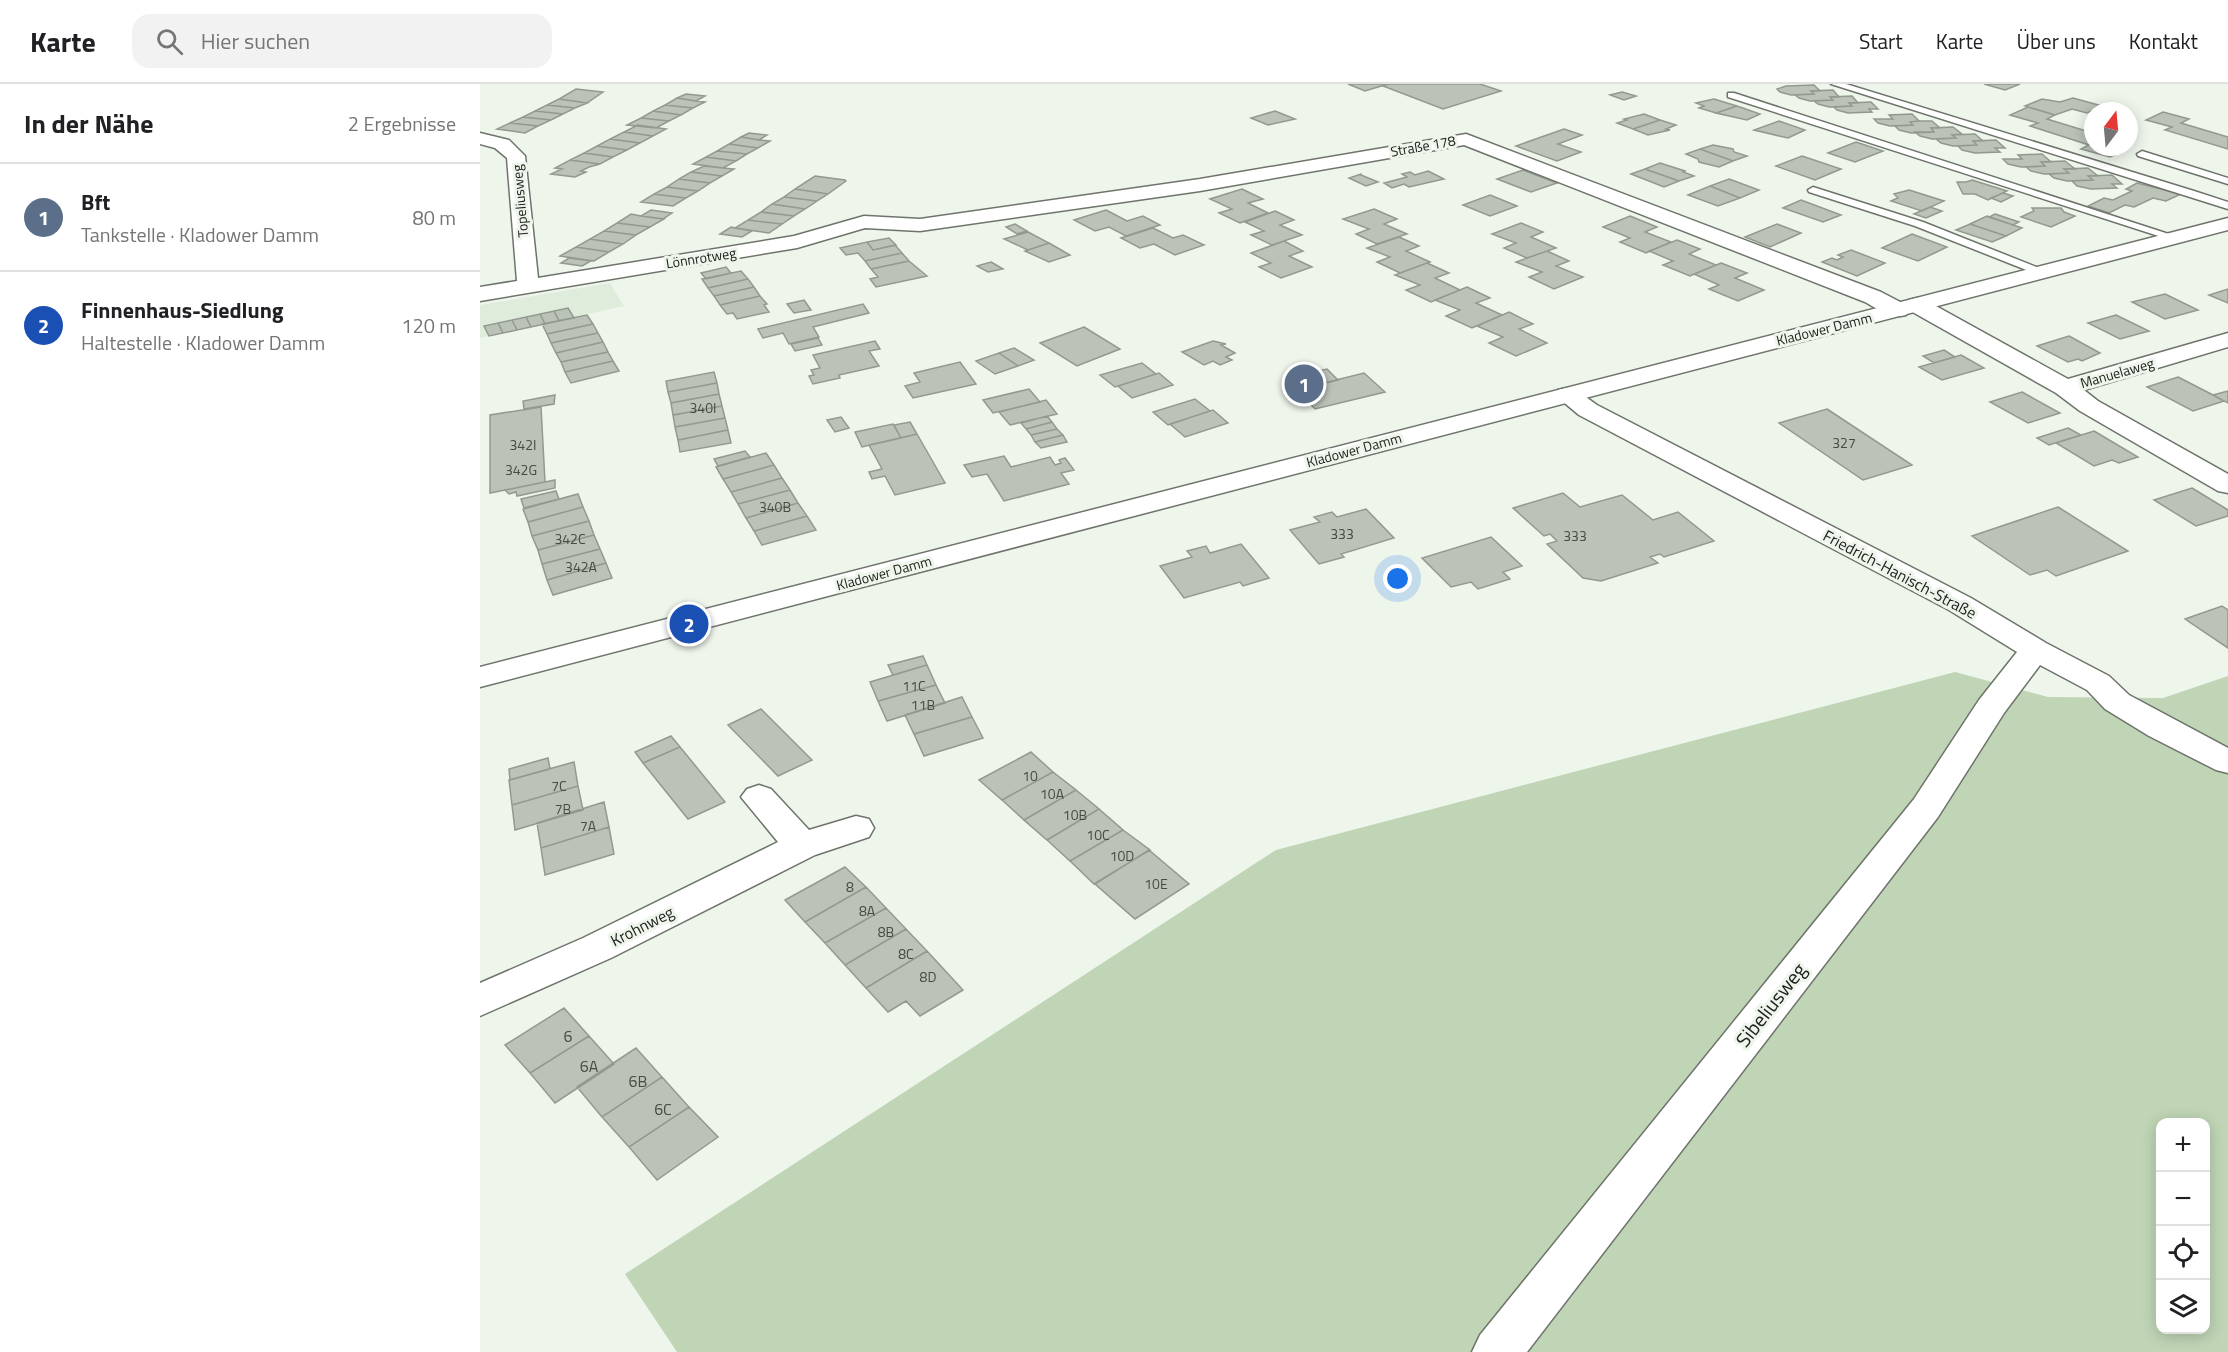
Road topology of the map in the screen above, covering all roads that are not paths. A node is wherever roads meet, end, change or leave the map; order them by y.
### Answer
1 (1836, 84) edge
2 (1731, 95) dead end
3 (480, 138) edge
4 (2142, 154) dead end
5 (2211, 172) dead end
6 (2228, 177) edge
7 (2228, 181) edge
8 (1813, 190) dead end
9 (2228, 206) edge
10 (2228, 224) edge
11 (920, 225) joint
12 (2175, 238) junction
13 (2043, 272) junction
14 (528, 286) junction
15 (480, 294) edge
16 (1908, 308) junction
17 (2228, 340) edge
18 (2065, 388) junction
19 (1567, 395) junction
20 (2228, 485) edge
21 (2035, 650) junction
22 (480, 677) edge
23 (2228, 762) edge
24 (759, 797) dead end
25 (856, 828) dead end
26 (802, 846) junction
27 (480, 1000) edge
28 (1497, 1352) edge

1 - 9 lane
2 - 12 lane
3 - 14 street, Topeliusweg
4 - 7 lane
5 - 6 lane
8 - 13 lane
10 - 12 street, Kladower Damm
11 - 14 street, Lönnrotweg
11 - 16 street, Straße 178
12 - 13 street, Kladower Damm
13 - 16 street, Kladower Damm
14 - 15 street, Lönnrotweg
16 - 18 street, Manuelaweg
16 - 19 street, Kladower Damm
17 - 18 street, Manuelaweg
18 - 20 street
19 - 21 street, Friedrich-Hanisch-Straße
19 - 22 street, Kladower Damm
21 - 23 street, Friedrich-Hanisch-Straße
21 - 28 street, Sibeliusweg
24 - 26 street
25 - 26 street, Krohnweg
26 - 27 street, Krohnweg

